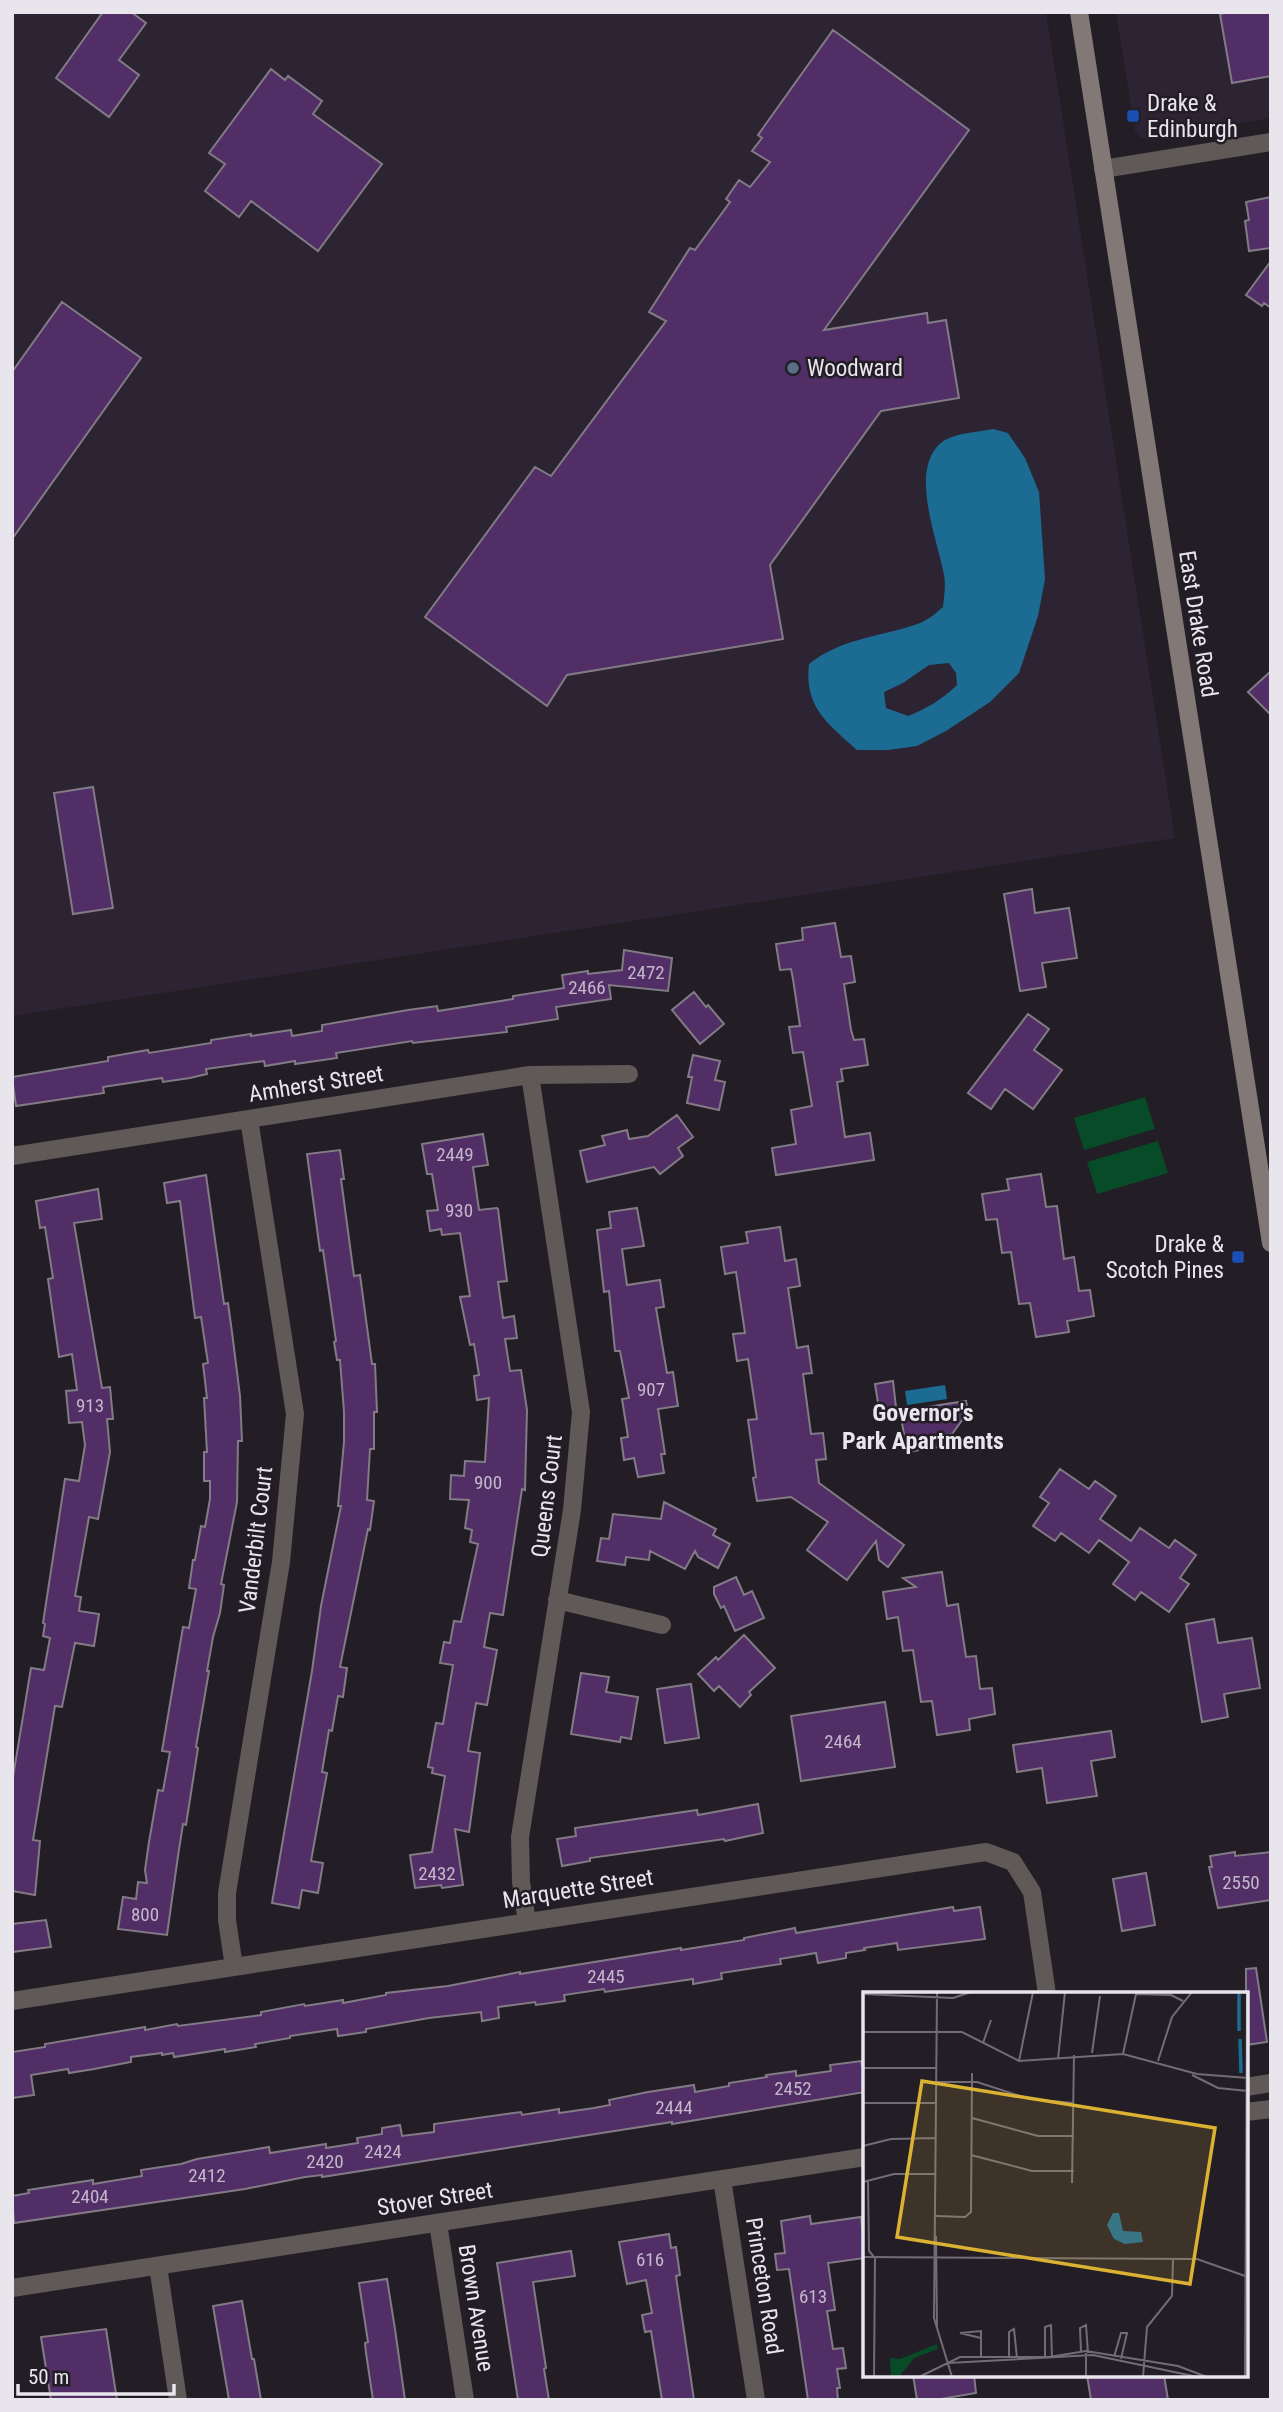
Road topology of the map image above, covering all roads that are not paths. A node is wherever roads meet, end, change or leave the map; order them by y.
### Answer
1 (1079, 12) edge
2 (1271, 142) edge
3 (1103, 169) junction
4 (629, 1074) dead end
5 (530, 1075) junction
6 (249, 1119) junction
7 (12, 1156) edge
8 (1271, 1243) edge
9 (557, 1600) junction
10 (662, 1625) dead end
11 (527, 1922) junction
12 (234, 1967) junction
13 (1047, 1992) edge
14 (12, 2001) edge
15 (1271, 2083) edge
16 (1248, 2087) edge
17 (1271, 2109) edge
18 (1248, 2112) edge
19 (863, 2157) edge
20 (722, 2179) junction
21 (438, 2223) junction
22 (158, 2266) junction
23 (12, 2288) edge
24 (178, 2400) edge
25 (466, 2400) edge
26 (756, 2400) edge

1 - 3 main road, East Drake Road
2 - 3 street
3 - 8 main road, East Drake Road
4 - 5 street, Amherst Street
5 - 6 street, Amherst Street
5 - 9 street, Queens Court
6 - 7 street, Amherst Street
6 - 12 street, Vanderbilt Court
9 - 10 street
9 - 11 street, Queens Court
11 - 12 street, Marquette Street
11 - 13 street, Marquette Street
12 - 14 street, Marquette Street
15 - 16 street
17 - 18 street
19 - 20 street, Stover Street
20 - 21 street, Stover Street
20 - 26 street, Princeton Road
21 - 22 street, Stover Street
21 - 25 street, Brown Avenue
22 - 23 street, Stover Street
22 - 24 street

